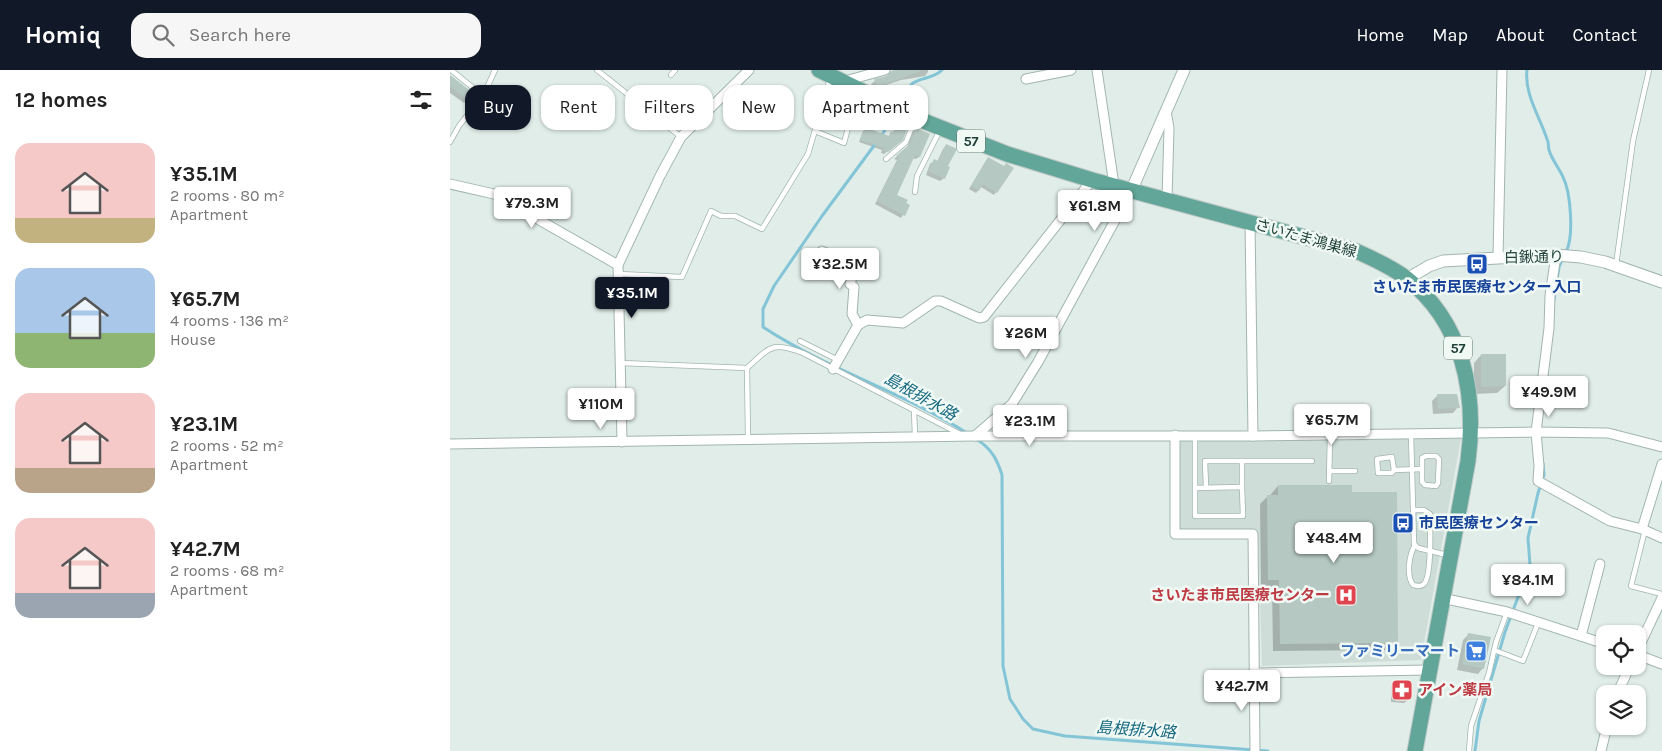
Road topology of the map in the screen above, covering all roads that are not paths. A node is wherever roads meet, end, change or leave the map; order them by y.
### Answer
1 (451, 70) edge
2 (495, 70) edge
3 (597, 70) edge
4 (675, 70) edge
5 (749, 70) edge
6 (885, 70) edge
7 (1071, 70) edge
8 (1097, 70) edge
9 (1184, 70) edge
10 (1502, 70) edge
11 (1649, 70) edge
12 (671, 75) dead end
13 (831, 76) edge
14 (1026, 79) dead end
15 (473, 85) edge
16 (488, 85) edge
17 (849, 85) edge
18 (1166, 111) junction
19 (465, 118) edge
20 (928, 124) edge
21 (940, 129) junction
22 (847, 130) edge
23 (911, 130) edge
24 (814, 131) junction
25 (682, 137) junction
26 (450, 142) edge
27 (886, 159) dead end
28 (1092, 180) junction
29 (450, 184) edge
30 (1114, 185) junction
31 (1132, 189) junction
32 (915, 192) dead end
33 (1167, 199) junction
34 (1250, 222) junction
35 (822, 251) dead end
36 (1562, 256) junction
37 (1498, 257) junction
38 (1616, 266) junction
39 (619, 269) junction
40 (1407, 279) junction
41 (1662, 282) edge
42 (858, 325) junction
43 (800, 341) dead end
44 (838, 360) junction
45 (621, 363) junction
46 (747, 368) junction
47 (833, 369) junction
48 (914, 410) junction
49 (1536, 432) junction
50 (1471, 433) junction
51 (1411, 434) junction
52 (1175, 435) junction
53 (1195, 435) junction
54 (1330, 435) junction
55 (965, 436) junction
56 (975, 436) junction
57 (1253, 436) junction
58 (916, 438) junction
59 (748, 439) junction
60 (622, 442) junction
61 (450, 444) edge
62 (1662, 447) edge
63 (1242, 460) junction
64 (1312, 460) dead end
65 (1662, 464) edge
66 (1412, 469) junction
67 (1422, 469) junction
68 (1394, 470) junction
69 (1330, 471) junction
70 (1355, 471) dead end
71 (1329, 481) dead end
72 (1242, 487) junction
73 (1195, 488) junction
74 (1206, 488) junction
75 (1412, 510) junction
76 (1644, 530) junction
77 (1662, 538) edge
78 (1414, 546) junction
79 (1431, 551) junction
80 (1450, 556) junction
81 (1600, 564) dead end
82 (1662, 594) edge
83 (1442, 598) junction
84 (1662, 598) edge
85 (1507, 612) junction
86 (1538, 622) junction
87 (1646, 633) edge
88 (1581, 636) junction
89 (1596, 641) edge
90 (1494, 650) junction
91 (1646, 658) edge
92 (1662, 664) edge
93 (1430, 670) junction
94 (1254, 673) junction
95 (1605, 735) edge
96 (1255, 751) edge
97 (1415, 751) edge
98 (1469, 751) edge
99 (1601, 751) edge

1 - 15 lane
2 - 16 lane
3 - 25 lane
4 - 12 lane
5 - 25 street
6 - 13 street
7 - 14 street
8 - 30 street
9 - 18 street
10 - 37 street
11 - 38 lane
13 - 17 main road, さいたま鴻巣線 / 57
13 - 24 lane
18 - 31 street
18 - 33 street
19 - 26 lane
20 - 21 main road, さいたま鴻巣線 / 57
21 - 28 main road, さいたま鴻巣線 / 57
21 - 32 lane
22 - 24 lane
23 - 27 lane
24 - 39 lane
25 - 39 street
28 - 30 main road, さいたま鴻巣線 / 57
28 - 42 street
29 - 39 street
30 - 31 main road, さいたま鴻巣線 / 57
31 - 33 main road, さいたま鴻巣線 / 57
31 - 56 street
33 - 34 main road, さいたま鴻巣線 / 57
34 - 40 main road, さいたま鴻巣線 / 57
34 - 57 street
35 - 42 street
36 - 37 street, 白鍬通り
36 - 38 street, 白鍬通り
36 - 49 street
37 - 40 street, 白鍬通り
38 - 41 street, 白鍬通り
39 - 45 street
40 - 50 main road, さいたま鴻巣線 / 57
42 - 44 street
43 - 44 lane
44 - 47 street
45 - 46 lane
45 - 60 street
46 - 47 lane
46 - 59 lane
47 - 48 lane
48 - 55 lane
48 - 58 lane
49 - 50 street
49 - 62 street
49 - 76 street
50 - 51 street
50 - 80 main road, さいたま鴻巣線 / 57
51 - 54 street
51 - 66 lane
52 - 53 street
52 - 56 street
52 - 94 street
53 - 57 street
53 - 73 lane
54 - 57 street
54 - 69 lane
55 - 56 street
55 - 58 street
58 - 59 street
59 - 60 street
60 - 61 street
63 - 64 lane
63 - 72 lane
63 - 74 lane
65 - 76 street
66 - 67 lane
66 - 68 lane
66 - 75 lane
67 - 67 lane
68 - 68 lane
69 - 70 lane
69 - 71 lane
72 - 73 lane
72 - 74 lane
73 - 74 lane
75 - 78 lane
75 - 79 lane
76 - 77 street
76 - 82 lane
78 - 79 lane
78 - 79 lane
79 - 80 lane
80 - 83 main road, さいたま鴻巣線 / 57
81 - 88 street
83 - 85 street
83 - 93 main road, さいたま鴻巣線 / 57
84 - 87 street
85 - 86 street
85 - 90 lane
86 - 88 street
86 - 90 lane
88 - 89 street
90 - 98 lane
91 - 92 street
93 - 94 street
93 - 97 main road, さいたま鴻巣線 / 57
94 - 96 street
95 - 99 street

